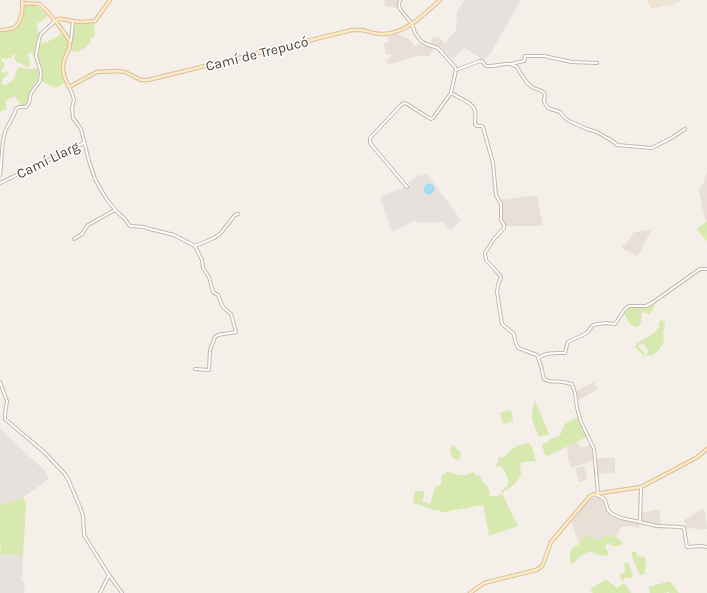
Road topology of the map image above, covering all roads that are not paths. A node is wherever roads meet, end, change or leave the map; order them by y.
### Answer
1 (110, 0) edge
2 (400, 0) edge
3 (440, 0) edge
4 (23, 1) edge
5 (55, 22) junction
6 (73, 22) junction
7 (412, 24) junction
8 (0, 30) edge
9 (70, 42) junction
10 (597, 63) dead end
11 (510, 64) junction
12 (456, 70) junction
13 (70, 87) junction
14 (451, 93) junction
15 (685, 129) dead end
16 (84, 143) junction
17 (0, 175) edge
18 (0, 183) edge
19 (407, 187) dead end
20 (115, 210) junction
21 (238, 214) dead end
22 (74, 239) dead end
23 (195, 246) junction
24 (707, 269) edge
25 (539, 358) junction
26 (195, 369) dead end
27 (0, 382) edge
28 (707, 450) edge
29 (641, 487) junction
30 (597, 494) junction
31 (640, 522) junction
32 (707, 547) edge
33 (109, 576) junction
34 (100, 593) edge
35 (122, 593) edge
36 (470, 593) edge

1 - 6 street
2 - 7 street
3 - 7 street, Camí de Trepucó
4 - 5 street
4 - 8 street
5 - 6 street
5 - 9 street
5 - 17 street
6 - 9 street
7 - 12 street
7 - 13 street, Camí de Trepucó
9 - 13 street, Camí Llarg
10 - 11 street
11 - 12 street
11 - 15 street
12 - 14 street
13 - 16 street, Camí Llarg
14 - 19 street
14 - 25 street
16 - 18 street, Camí Llarg
16 - 20 street
20 - 22 street
20 - 23 street
21 - 23 street
23 - 26 street
24 - 25 street
25 - 30 street
27 - 33 street
28 - 29 street
29 - 30 street
29 - 31 street
30 - 31 street
30 - 36 street
31 - 32 street
33 - 34 street
33 - 35 street

